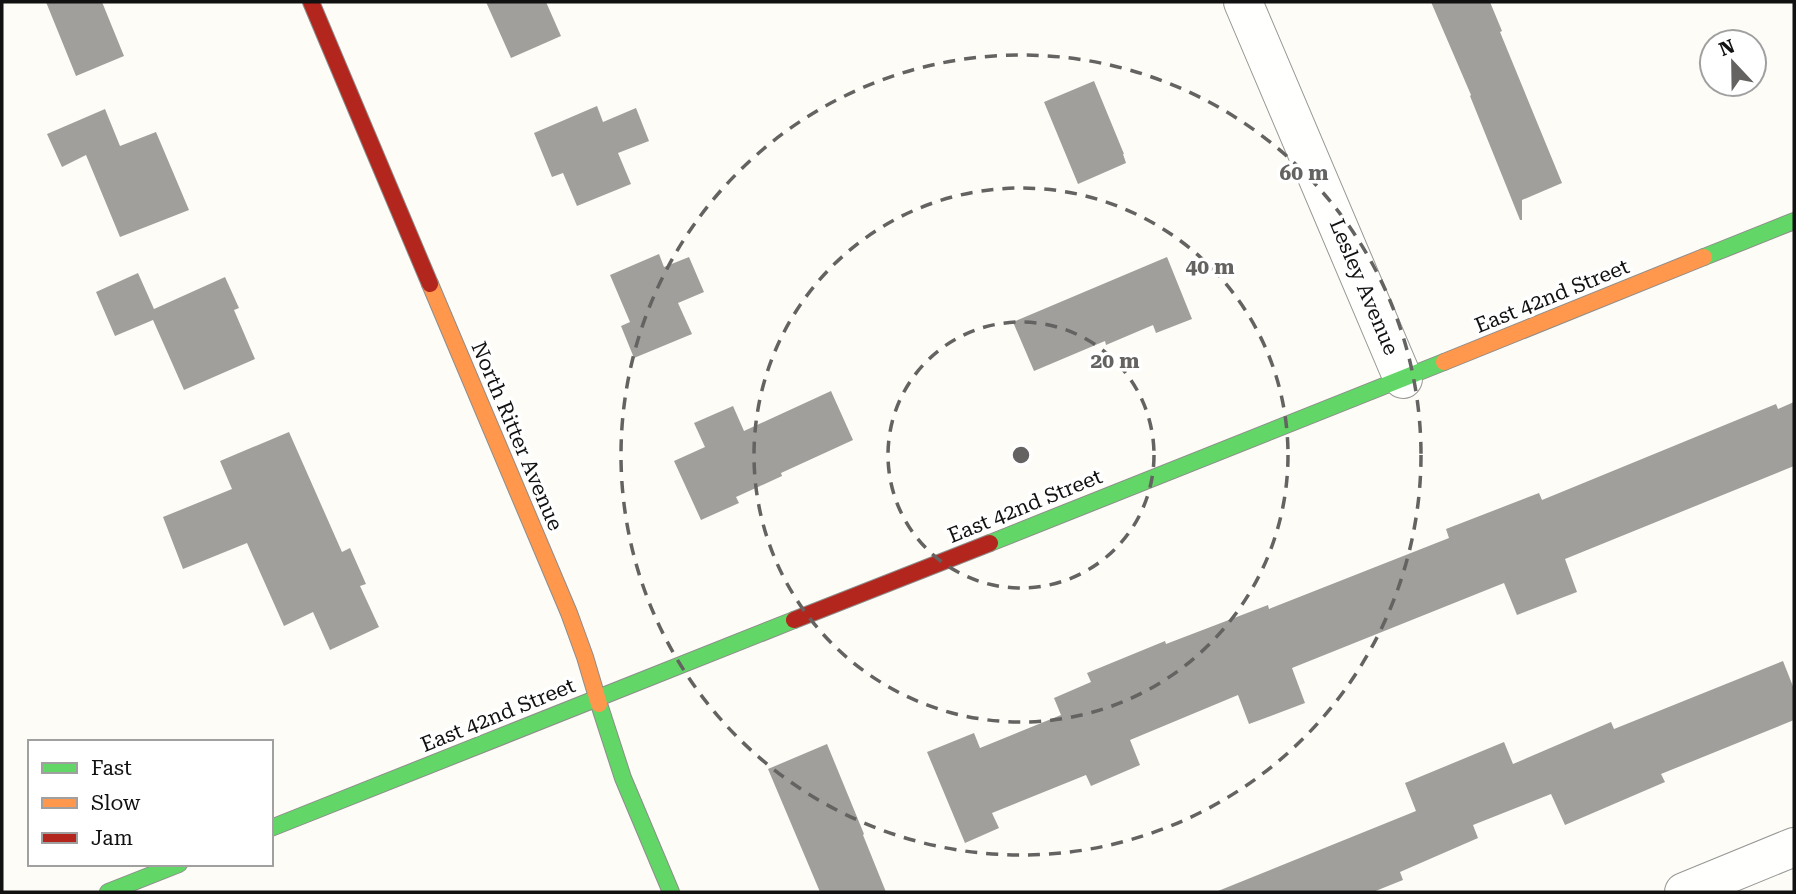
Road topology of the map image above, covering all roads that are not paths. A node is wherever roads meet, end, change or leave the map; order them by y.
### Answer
1 (311, 2) edge
2 (1243, 2) edge
3 (1794, 221) edge
4 (1403, 379) junction
5 (597, 698) junction
6 (273, 827) edge
7 (1794, 847) edge
8 (174, 866) edge
9 (108, 892) edge
10 (671, 892) edge
11 (1684, 892) edge

1 - 5 street, North Ritter Avenue
2 - 4 street, Lesley Avenue
3 - 4 street, East 42nd Street
4 - 5 street, East 42nd Street
5 - 6 street, East 42nd Street
5 - 10 street, North Ritter Avenue
7 - 11 street
8 - 9 street

